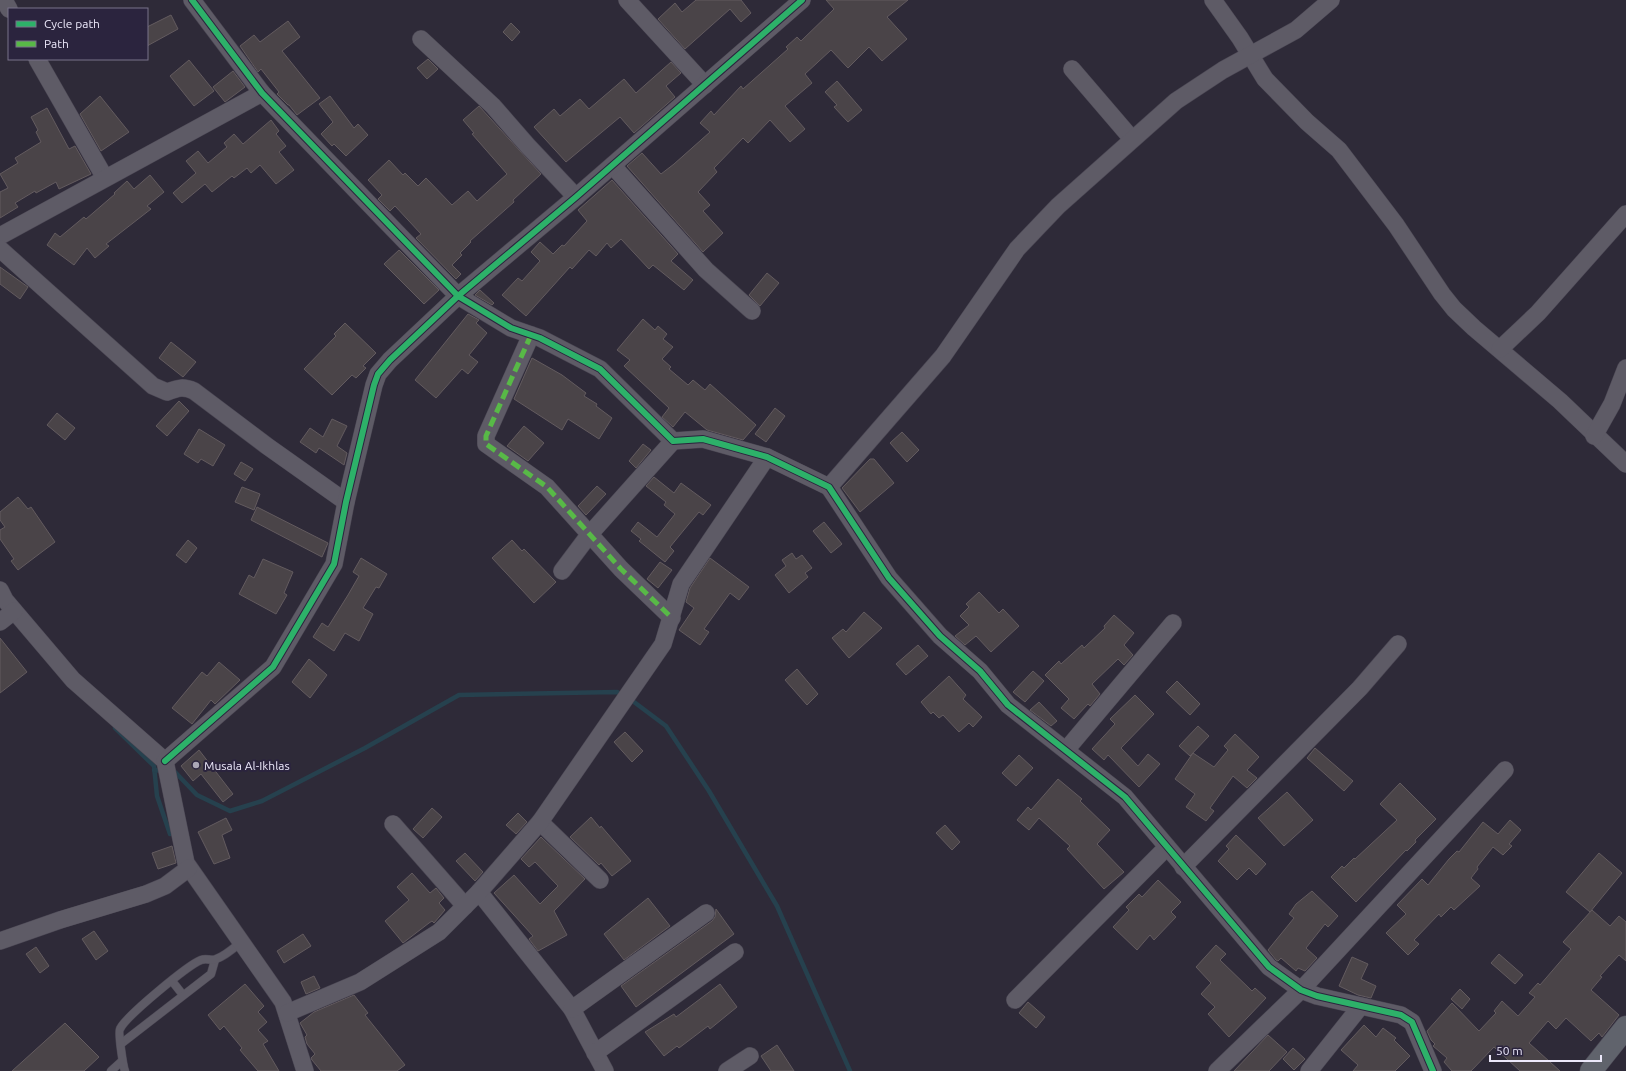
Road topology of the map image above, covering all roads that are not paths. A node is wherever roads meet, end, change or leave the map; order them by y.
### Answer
1 (192, 0) edge
2 (627, 0) edge
3 (802, 0) edge
4 (1212, 0) edge
5 (1331, 0) edge
6 (421, 39) dead end
7 (1251, 56) junction
8 (39, 60) edge
9 (1072, 69) dead end
10 (705, 85) junction
11 (262, 93) junction
12 (1132, 139) junction
13 (613, 166) junction
14 (104, 178) junction
15 (576, 197) junction
16 (1626, 214) edge
17 (0, 236) edge
18 (0, 249) edge
19 (458, 296) junction
20 (752, 311) dead end
21 (531, 335) junction
22 (1500, 349) junction
23 (1626, 368) edge
24 (1594, 436) junction
25 (673, 441) junction
26 (767, 457) junction
27 (1626, 464) edge
28 (829, 487) junction
29 (346, 502) junction
30 (589, 535) junction
31 (562, 571) dead end
32 (0, 590) edge
33 (14, 611) junction
34 (672, 618) junction
35 (0, 622) edge
36 (1173, 624) dead end
37 (1398, 644) dead end
38 (1066, 750) junction
39 (165, 761) junction
40 (1505, 770) dead end
41 (540, 822) junction
42 (393, 824) dead end
43 (1167, 847) junction
44 (1183, 867) junction
45 (189, 868) junction
46 (600, 880) dead end
47 (479, 892) junction
48 (465, 906) junction
49 (706, 913) dead end
50 (0, 941) edge
51 (241, 942) junction
52 (735, 952) dead end
53 (215, 960) junction
54 (172, 981) junction
55 (1301, 990) junction
56 (183, 995) junction
57 (1015, 1000) dead end
58 (1360, 1007) junction
59 (572, 1009) junction
60 (287, 1013) junction
61 (1626, 1027) edge
62 (122, 1043) junction
63 (596, 1053) junction
64 (750, 1056) dead end
65 (122, 1062) junction
66 (1427, 1068) edge
67 (111, 1071) edge
68 (125, 1071) edge
69 (305, 1071) edge
70 (605, 1071) edge
71 (727, 1071) edge
72 (1217, 1071) edge
73 (1310, 1071) edge
74 (1591, 1071) edge

1 - 11 street
2 - 10 street
3 - 10 street
4 - 7 street
5 - 7 street
6 - 15 street
7 - 12 street
7 - 22 street
8 - 14 street
9 - 12 street
10 - 13 street
11 - 14 street
11 - 19 street
12 - 28 street
13 - 15 street
13 - 20 street
14 - 17 street
15 - 19 street
16 - 22 street
18 - 29 street
19 - 21 street
19 - 29 street
21 - 25 street
21 - 30 street
22 - 24 street
23 - 24 street
24 - 27 street
25 - 26 street
25 - 30 street
26 - 28 street
26 - 34 street
28 - 38 street
29 - 39 street
30 - 31 street
30 - 34 street
32 - 33 street
33 - 35 street
33 - 39 street
34 - 41 street
36 - 38 street
37 - 44 street
38 - 43 street
39 - 45 street
40 - 55 street
41 - 46 street
41 - 47 street
42 - 48 street
43 - 44 street
43 - 57 street
44 - 55 street
45 - 50 street
45 - 51 street
47 - 48 street
47 - 59 street
48 - 60 street
49 - 59 street
51 - 53 lane
51 - 60 street
52 - 63 street
53 - 54 lane
53 - 56 lane
54 - 56 lane
54 - 62 lane
55 - 58 street
55 - 72 street
56 - 62 lane
58 - 66 street
58 - 73 street
59 - 63 street
60 - 69 street
61 - 74 street
62 - 65 lane
63 - 70 street
64 - 71 street
65 - 67 lane
65 - 68 lane

